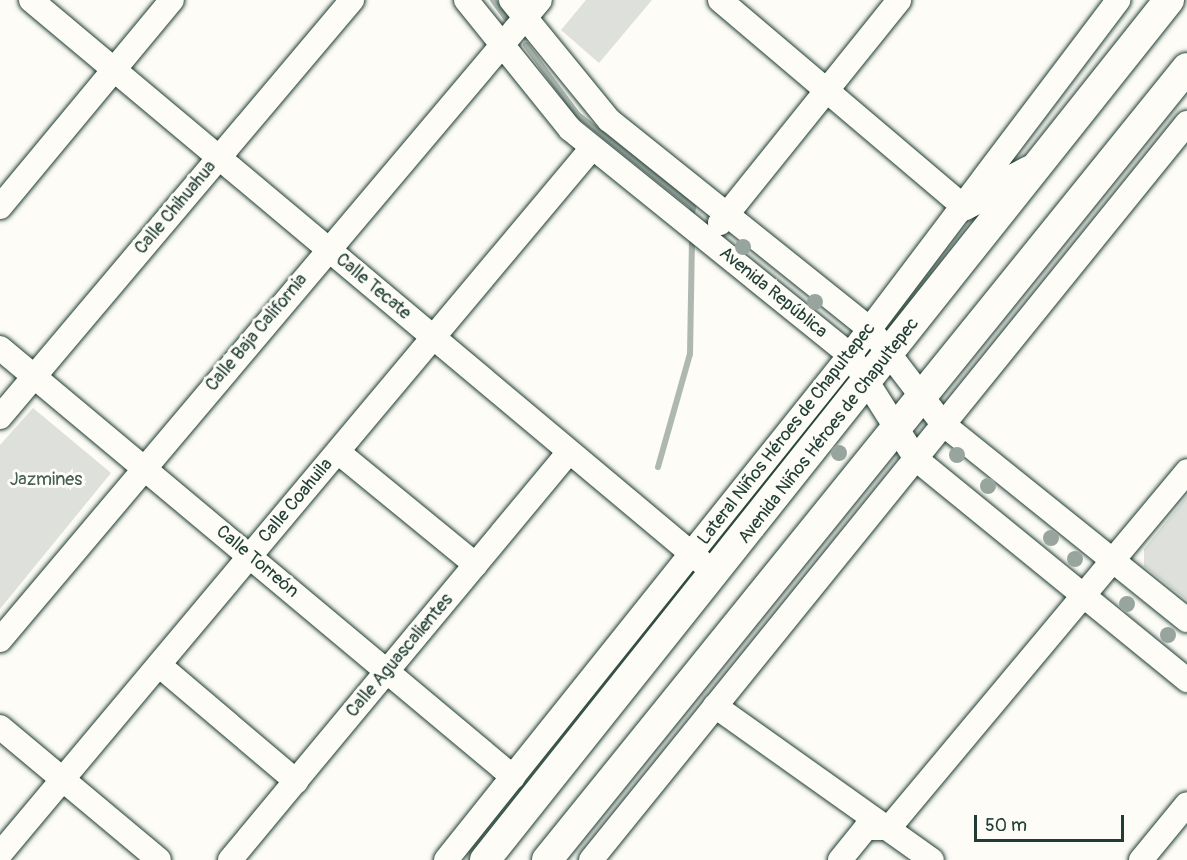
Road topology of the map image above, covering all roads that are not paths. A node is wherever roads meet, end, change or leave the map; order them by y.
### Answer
1 (31, 0) edge
2 (172, 0) edge
3 (352, 0) edge
4 (466, 0) edge
5 (720, 0) edge
6 (899, 0) edge
7 (1118, 0) edge
8 (1169, 0) edge
9 (525, 6) edge
10 (501, 42) junction
11 (1187, 68) edge
12 (114, 70) junction
13 (824, 93) junction
14 (1183, 136) edge
15 (592, 148) junction
16 (219, 158) junction
17 (1039, 165) junction
18 (963, 206) junction
19 (0, 207) edge
20 (729, 212) junction
21 (707, 239) junction
22 (327, 249) junction
23 (870, 329) junction
24 (433, 338) junction
25 (0, 348) edge
26 (889, 354) junction
27 (850, 355) junction
28 (34, 376) junction
29 (868, 383) junction
30 (922, 398) junction
31 (0, 417) edge
32 (943, 424) junction
33 (897, 429) junction
34 (338, 452) junction
35 (569, 452) junction
36 (915, 459) junction
37 (144, 468) junction
38 (1187, 471) edge
39 (693, 555) junction
40 (249, 556) junction
41 (1113, 561) junction
42 (476, 565) junction
43 (716, 575) junction
44 (1084, 596) junction
45 (1187, 620) edge
46 (0, 640) edge
47 (159, 665) junction
48 (387, 672) junction
49 (1187, 680) edge
50 (715, 706) junction
51 (0, 727) edge
52 (513, 777) junction
53 (62, 779) junction
54 (296, 781) junction
55 (1187, 804) edge
56 (889, 828) junction
57 (0, 854) edge
58 (557, 856) edge
59 (159, 860) edge
60 (230, 860) edge
61 (446, 860) edge
62 (485, 860) edge
63 (591, 860) edge
64 (840, 860) edge
65 (932, 860) edge
66 (1142, 860) edge

1 - 12 street, Calle Tecate
2 - 12 street
3 - 16 street, Calle Chihuahua
4 - 10 street, Avenida República
5 - 13 street
6 - 13 street
7 - 18 street, Lateral Niños Héroes de Chapultepec
8 - 17 main road, Avenida Niños Héroes de Chapultepec
9 - 10 street, Calle Baja California
9 - 20 street, Avenida República
10 - 15 street, Avenida República
10 - 22 street, Calle Baja California
11 - 30 main road
12 - 16 street, Calle Tecate
12 - 19 street
13 - 18 street
13 - 20 street
14 - 32 street
15 - 21 street, Avenida República
15 - 24 street, Calle Coahuila
16 - 22 street, Calle Tecate
16 - 28 street, Calle Chihuahua
17 - 18 main road
17 - 26 main road, Avenida Niños Héroes de Chapultepec
18 - 23 street, Lateral Niños Héroes de Chapultepec
20 - 21 street
20 - 23 street, Avenida República
21 - 27 street, Avenida República
22 - 24 street, Calle Tecate
22 - 37 street, Calle Baja California
23 - 26 street, Avenida República
23 - 27 street, Lateral Niños Héroes de Chapultepec
24 - 34 street, Calle Coahuila
24 - 35 street, Calle Tecate
25 - 28 street, Calle Torreón
26 - 29 main road, Avenida Niños Héroes de Chapultepec
26 - 30 street, Avenida República
27 - 29 street, Avenida República
27 - 39 street, Lateral Niños Héroes de Chapultepec
28 - 31 street, Calle Chihuahua
28 - 37 street, Calle Torreón
29 - 33 street, Avenida República
29 - 43 main road, Avenida Niños Héroes de Chapultepec
30 - 32 street, Avenida República
30 - 33 main road
32 - 36 street
32 - 41 street, Avenida República
33 - 36 street, Avenida República
33 - 58 main road
34 - 40 street, Calle Coahuila
34 - 42 street
35 - 39 street, Calle Tecate
35 - 42 street, Calle Aguascalientes
36 - 44 street, Avenida República
36 - 50 street
37 - 40 street, Calle Torreón
37 - 46 street, Calle Baja California
38 - 41 street
39 - 43 street, Calle Tecate
39 - 52 street, Lateral Niños Héroes de Chapultepec
40 - 47 street, Calle Coahuila
40 - 48 street, Calle Torreón
41 - 44 street
41 - 45 street, Avenida República
42 - 48 street, Calle Aguascalientes
43 - 62 main road, Avenida Niños Héroes de Chapultepec
44 - 49 street, Avenida República
44 - 56 street
47 - 53 street, Calle Coahuila
47 - 54 street
48 - 52 street, Calle Torreón
48 - 54 street, Calle Aguascalientes
50 - 56 street
50 - 63 street
51 - 53 street
52 - 61 street, Lateral Niños Héroes de Chapultepec
53 - 57 street, Calle Coahuila
53 - 59 street
54 - 60 street, Calle Aguascalientes
55 - 66 street
56 - 64 street
56 - 65 street

